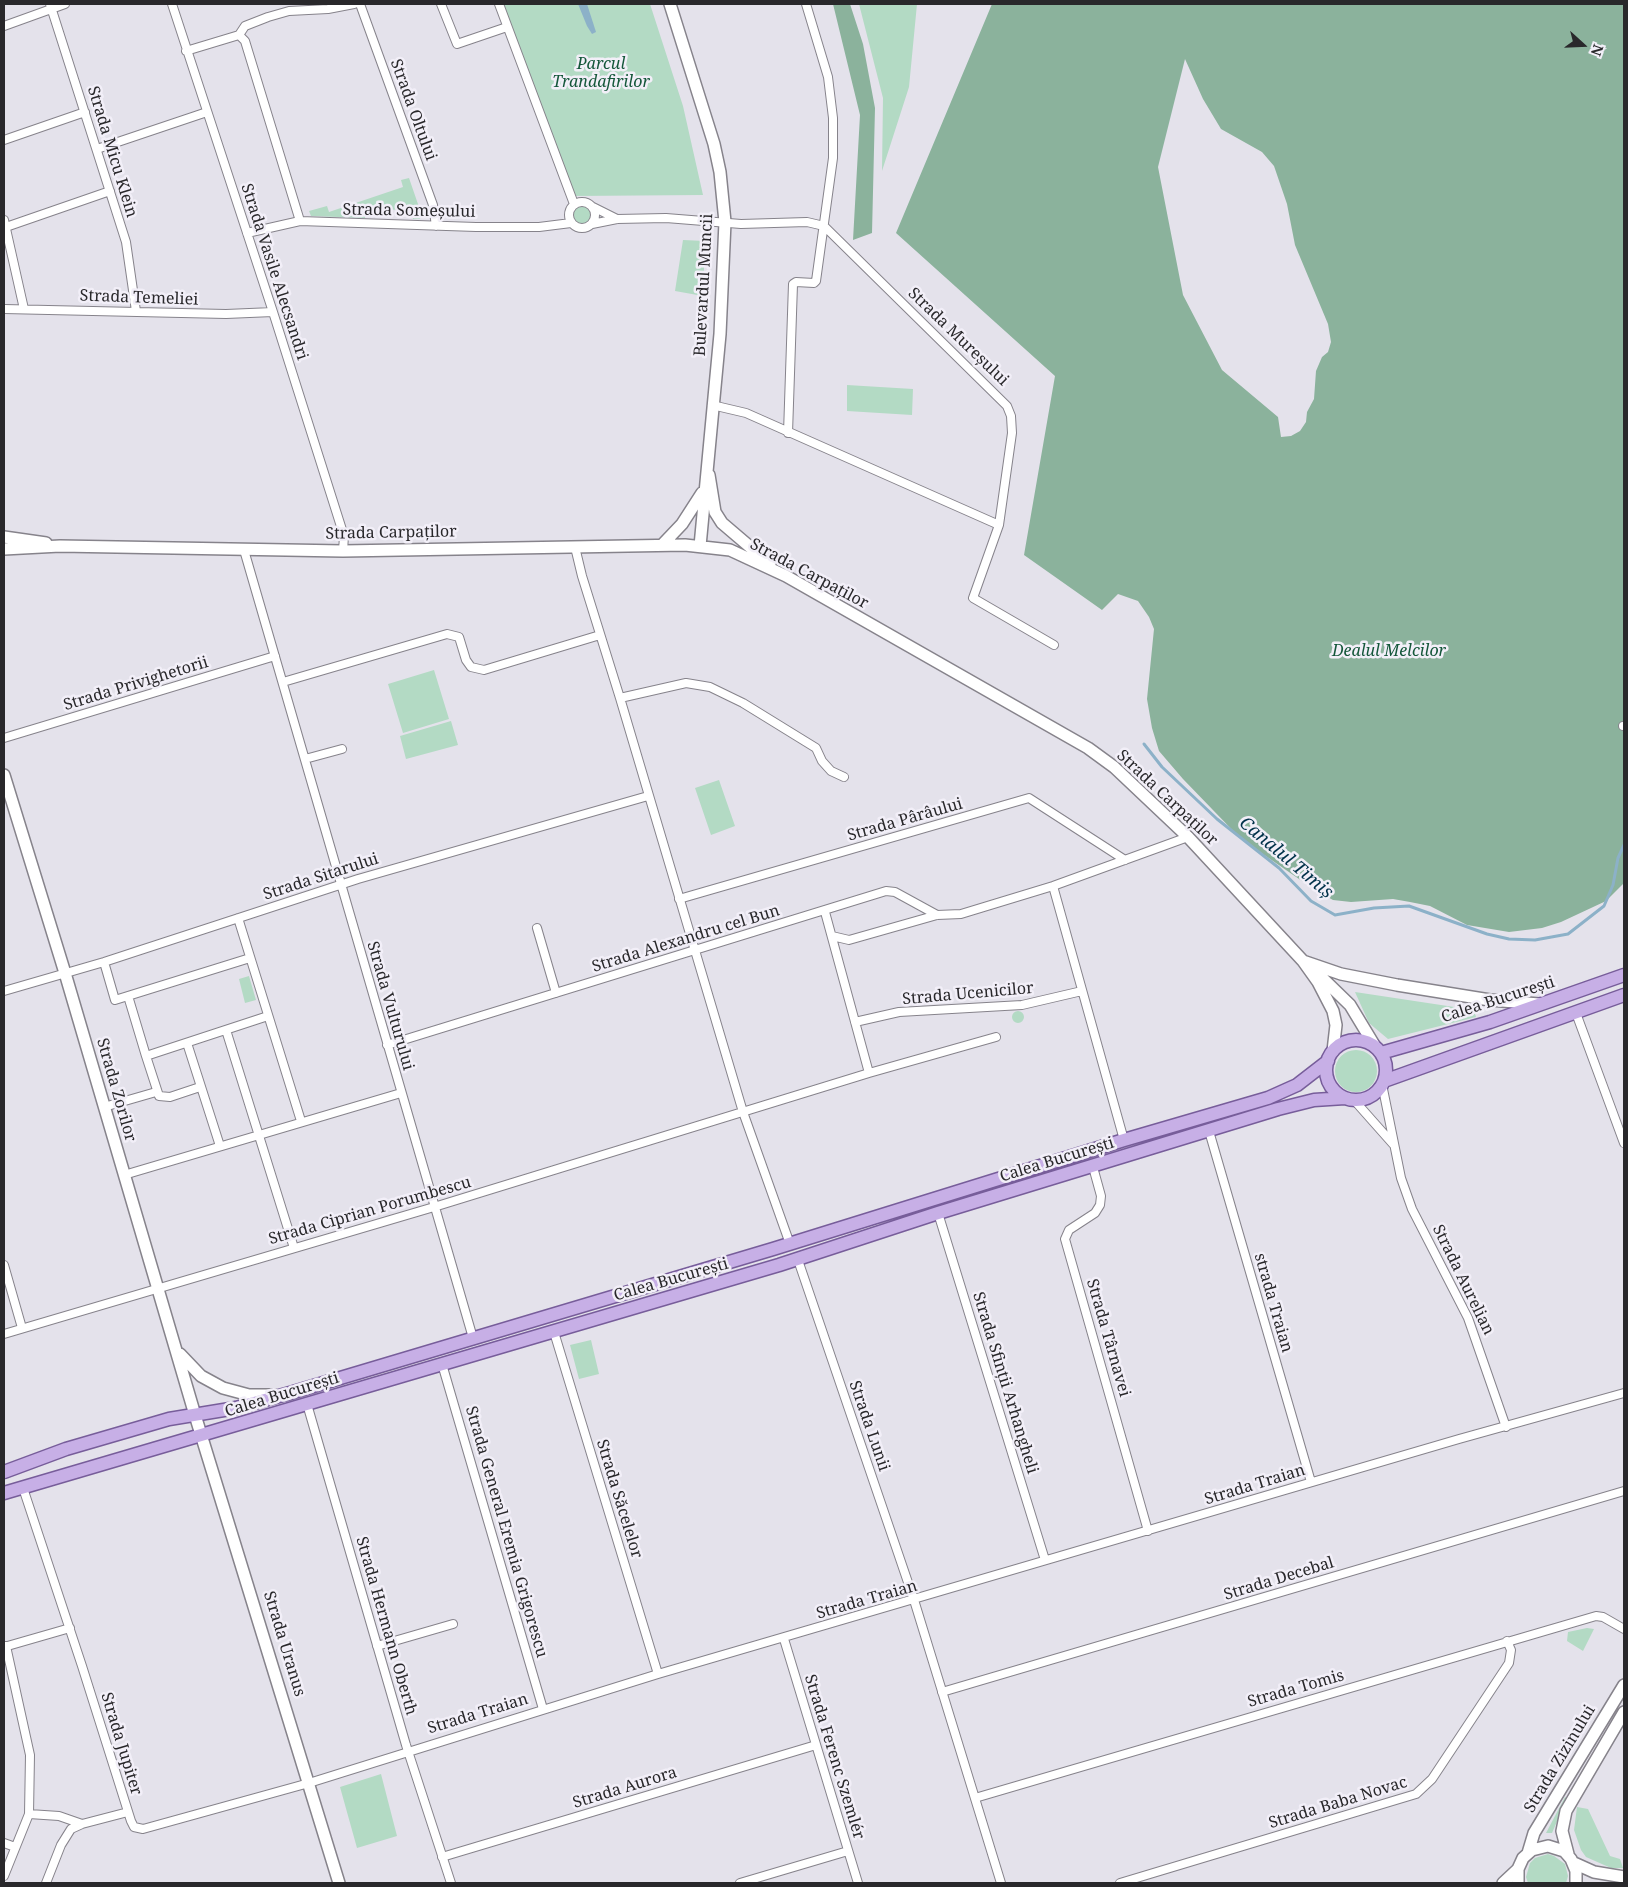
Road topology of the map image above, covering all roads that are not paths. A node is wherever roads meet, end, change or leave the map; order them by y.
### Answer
1 (65, 4) edge
2 (172, 4) edge
3 (354, 4) edge
4 (360, 4) edge
5 (441, 4) edge
6 (499, 4) edge
7 (670, 4) edge
8 (806, 4) edge
9 (51, 6) edge
10 (4, 26) edge
11 (507, 27) junction
12 (239, 35) junction
13 (186, 51) junction
14 (85, 112) junction
15 (207, 112) junction
16 (4, 140) edge
17 (97, 149) junction
18 (110, 191) junction
19 (574, 204) junction
20 (593, 207) junction
21 (618, 219) junction
22 (300, 221) junction
23 (725, 222) junction
24 (5, 223) edge
25 (571, 223) junction
26 (592, 224) junction
27 (436, 226) junction
28 (824, 226) junction
29 (247, 233) junction
30 (4, 309) edge
31 (24, 309) junction
32 (136, 311) junction
33 (273, 312) junction
34 (712, 406) junction
35 (788, 433) junction
36 (707, 455) junction
37 (704, 489) junction
38 (999, 525) junction
39 (4, 537) edge
40 (662, 545) junction
41 (60, 546) junction
42 (700, 546) junction
43 (575, 547) junction
44 (4, 549) edge
45 (244, 550) junction
46 (343, 551) junction
47 (786, 576) junction
48 (600, 635) junction
49 (1054, 645) dead end
50 (275, 656) junction
51 (283, 682) junction
52 (620, 698) junction
53 (4, 738) edge
54 (342, 749) dead end
55 (305, 759) junction
56 (4, 775) edge
57 (844, 777) dead end
58 (648, 796) junction
59 (1188, 837) junction
60 (1125, 860) junction
61 (341, 884) junction
62 (1053, 886) junction
63 (679, 899) junction
64 (825, 912) junction
65 (937, 915) junction
66 (238, 918) junction
67 (537, 928) dead end
68 (832, 936) junction
69 (695, 950) junction
70 (250, 958) junction
71 (1304, 961) junction
72 (104, 962) junction
73 (65, 973) junction
74 (1624, 975) edge
75 (4, 991) edge
76 (1082, 991) junction
77 (556, 993) junction
78 (1624, 995) edge
79 (128, 996) junction
80 (1541, 1004) junction
81 (1576, 1013) junction
82 (268, 1016) junction
83 (855, 1022) junction
84 (226, 1030) junction
85 (996, 1037) dead end
86 (187, 1043) junction
87 (387, 1045) junction
88 (1378, 1050) junction
89 (146, 1056) junction
90 (1331, 1056) junction
91 (869, 1073) junction
92 (1383, 1082) junction
93 (200, 1087) junction
94 (156, 1092) junction
95 (401, 1093) junction
96 (1350, 1099) junction
97 (104, 1107) junction
98 (743, 1112) junction
99 (301, 1121) junction
100 (1209, 1131) junction
101 (260, 1134) junction
102 (1124, 1140) junction
103 (1624, 1143) edge
104 (1394, 1145) junction
105 (220, 1146) junction
106 (1093, 1167) junction
107 (124, 1176) junction
108 (434, 1207) junction
109 (938, 1213) junction
110 (790, 1244) junction
111 (294, 1248) junction
112 (798, 1260) junction
113 (4, 1265) edge
114 (158, 1288) junction
115 (22, 1328) junction
116 (554, 1332) junction
117 (4, 1334) edge
118 (473, 1338) junction
119 (176, 1348) junction
120 (442, 1364) junction
121 (290, 1393) junction
122 (1624, 1393) edge
123 (307, 1404) junction
124 (195, 1414) junction
125 (1506, 1427) junction
126 (202, 1436) junction
127 (4, 1472) edge
128 (1311, 1482) junction
129 (23, 1488) junction
130 (1624, 1491) edge
131 (4, 1493) edge
132 (1148, 1530) junction
133 (1045, 1560) junction
134 (914, 1600) junction
135 (453, 1624) dead end
136 (70, 1628) junction
137 (1624, 1629) edge
138 (784, 1639) junction
139 (1507, 1641) junction
140 (377, 1646) junction
141 (5, 1647) edge
142 (658, 1674) junction
143 (1624, 1685) edge
144 (942, 1692) junction
145 (543, 1709) junction
146 (1624, 1712) edge
147 (816, 1745) junction
148 (408, 1750) junction
149 (309, 1783) junction
150 (975, 1798) junction
151 (128, 1812) junction
152 (29, 1814) junction
153 (82, 1824) junction
154 (4, 1843) edge
155 (15, 1847) junction
156 (848, 1851) junction
157 (1528, 1853) junction
158 (442, 1857) junction
159 (1571, 1859) junction
160 (1518, 1869) junction
161 (4, 1876) edge
162 (1624, 1877) edge
163 (46, 1883) edge
164 (339, 1883) edge
165 (451, 1883) edge
166 (740, 1883) edge
167 (858, 1883) edge
168 (1001, 1883) edge
169 (1120, 1883) edge
170 (1503, 1883) edge
171 (1518, 1883) edge
172 (1576, 1883) edge

1 - 9 street
2 - 13 street, Strada Vasile Alecsandri
3 - 12 street
4 - 27 street, Strada Oltului
5 - 11 street
6 - 11 street
7 - 23 main road, Bulevardul Muncii
8 - 28 street
9 - 10 street
9 - 14 street, Strada Micu Klein
11 - 19 street
12 - 13 street
12 - 22 street
13 - 15 street, Strada Vasile Alecsandri
14 - 16 street
14 - 17 street, Strada Micu Klein
15 - 17 street
15 - 29 street, Strada Vasile Alecsandri
17 - 18 street, Strada Micu Klein
18 - 24 street
18 - 32 street, Strada Micu Klein
19 - 20 street, Strada Someșului
19 - 25 street
20 - 21 street, Strada Someșului
20 - 26 street
21 - 23 street, Strada Someșului
21 - 26 street, Strada Someșului
22 - 27 street, Strada Someșului
22 - 29 street, Strada Someșului
23 - 28 street
23 - 34 main road, Bulevardul Muncii
24 - 31 street
25 - 26 street, Strada Someșului
25 - 27 street, Strada Someșului
28 - 35 street
28 - 38 street, Strada Mureșului
29 - 33 street, Strada Vasile Alecsandri
30 - 31 street, Strada Temeliei
31 - 32 street, Strada Temeliei
32 - 33 street, Strada Temeliei
33 - 46 street, Strada Vasile Alecsandri
34 - 35 street
34 - 36 main road, Bulevardul Muncii
35 - 38 street
36 - 37 main road, Bulevardul Muncii
36 - 47 main road, Bulevardul Muncii
37 - 40 main road, Bulevardul Muncii
37 - 42 main road, Bulevardul Muncii
38 - 49 street, Strada Mureșului
39 - 41 main road, Strada Carpaților
40 - 42 main road, Strada Carpaților
40 - 43 main road, Strada Carpaților
41 - 44 main road, Strada Carpaților
41 - 45 main road, Strada Carpaților
42 - 47 main road, Strada Carpaților
43 - 46 main road, Strada Carpaților
43 - 48 street
45 - 46 main road, Strada Carpaților
45 - 50 street, Strada Vulturului
47 - 59 main road, Strada Carpaților
48 - 51 street
48 - 52 street
50 - 51 street, Strada Vulturului
50 - 53 street, Strada Privighetorii
51 - 55 street, Strada Vulturului
52 - 57 street
52 - 58 street
54 - 55 street
55 - 61 street, Strada Vulturului
56 - 73 main road, Strada Zorilor
58 - 61 street, Strada Sitarului
58 - 63 street
59 - 60 street
59 - 71 main road, Strada Carpaților
60 - 62 street
60 - 63 street, Strada Pârâului
61 - 66 street, Strada Sitarului
61 - 87 street, Strada Vulturului
62 - 65 street
62 - 76 street
63 - 69 street
64 - 65 street, Strada Alexandru cel Bun
64 - 68 street
64 - 69 street, Strada Alexandru cel Bun
65 - 68 street
66 - 70 street
66 - 72 street, Strada Sitarului
67 - 77 street
68 - 83 street
69 - 77 street, Strada Alexandru cel Bun
69 - 98 street
70 - 79 street
70 - 82 street
71 - 80 main road
71 - 88 main road, Strada Carpaților
71 - 90 main road, Strada Carpaților
72 - 73 street, Strada Sitarului
72 - 79 street
73 - 75 street, Strada Sitarului
73 - 97 main road, Strada Zorilor
74 - 80 main road, Calea București
76 - 83 street, Strada Ucenicilor
76 - 102 street
77 - 87 street, Strada Alexandru cel Bun
78 - 81 main road
79 - 89 street
80 - 88 main road, Calea București
81 - 92 main road
81 - 103 street
82 - 84 street
82 - 99 street
83 - 91 street
84 - 86 street
84 - 101 street
85 - 91 street
86 - 89 street
86 - 93 street
87 - 95 street, Strada Vulturului
88 - 90 main road
88 - 92 main road
89 - 94 street
90 - 96 main road
90 - 102 main road, Calea București
91 - 98 street
92 - 96 main road
92 - 104 street, Strada Aurelian
93 - 94 street
93 - 105 street
94 - 97 street
95 - 99 street
95 - 108 street, Strada Vulturului
96 - 100 main road, Calea București
96 - 104 street, Strada Aurelian
97 - 107 main road, Strada Zorilor
98 - 108 street, Strada Ciprian Porumbescu
98 - 110 street
99 - 101 street
100 - 106 main road, Calea București
100 - 128 street, strada Traian
101 - 105 street
101 - 111 street
102 - 110 main road, Calea București
104 - 125 street, Strada Aurelian
105 - 107 street
106 - 109 main road, Calea București
106 - 132 street, Strada Târnavei
107 - 114 main road, Strada Zorilor
108 - 111 street, Strada Ciprian Porumbescu
108 - 118 street, Strada Vulturului
109 - 112 main road, Calea București
109 - 133 street, Strada Sfinții Arhangheli
110 - 118 main road, Calea București
111 - 114 street, Strada Ciprian Porumbescu
112 - 116 main road, Calea București
112 - 134 street, Strada Lunii
113 - 115 street
114 - 115 street, Strada Ciprian Porumbescu
114 - 119 main road, Strada Zorilor
115 - 117 street, Strada Ciprian Porumbescu
116 - 120 main road, Calea București
116 - 142 street, Strada Săcelelor
118 - 121 main road, Calea București
119 - 121 main road
119 - 124 main road, Strada Zorilor
120 - 123 main road, Calea București
120 - 145 street, Strada General Eremia Grigorescu
121 - 124 main road, Calea București
122 - 125 street, Strada Traian
123 - 126 main road, Calea București
123 - 140 street, Strada Hermann Oberth
124 - 126 main road, Strada Uranus
124 - 127 main road, Calea București
125 - 128 street, Strada Traian
126 - 129 main road, Calea București
126 - 149 main road, Strada Uranus
128 - 132 street, Strada Traian
129 - 131 main road, Calea București
129 - 136 street, Strada Jupiter
130 - 144 street, Strada Decebal
132 - 133 street, Strada Traian
133 - 134 street, Strada Traian
134 - 138 street, Strada Traian
134 - 144 street, Strada Lunii
135 - 140 street
136 - 141 street
136 - 151 street, Strada Jupiter
137 - 139 street, Strada Tomis
138 - 142 street, Strada Traian
138 - 147 street, Strada Ferenc Szemlér
139 - 150 street, Strada Tomis
139 - 169 street, Strada Baba Novac
140 - 148 street, Strada Hermann Oberth
141 - 152 street
142 - 145 street, Strada Traian
143 - 157 main road, Strada Zizinului
144 - 150 street, Strada Lunii
145 - 148 street, Strada Traian
146 - 159 main road, Strada Zizinului
147 - 156 street, Strada Ferenc Szemlér
147 - 158 street, Strada Aurora
148 - 149 street, Strada Traian
148 - 158 street, Strada Hermann Oberth
149 - 151 street, Strada Traian
149 - 164 main road, Strada Uranus
150 - 168 street, Strada Lunii
151 - 153 street, Strada Jupiter
152 - 153 street
152 - 155 street
153 - 163 street, Strada Jupiter
154 - 155 street
155 - 161 street
156 - 166 street
156 - 167 street, Strada Ferenc Szemlér
157 - 159 main road
157 - 160 main road, Strada Zizinului
158 - 165 street, Strada Hermann Oberth
159 - 162 main road
159 - 172 main road, Strada Zizinului
160 - 170 main road, Strada Zizinului
160 - 171 main road

